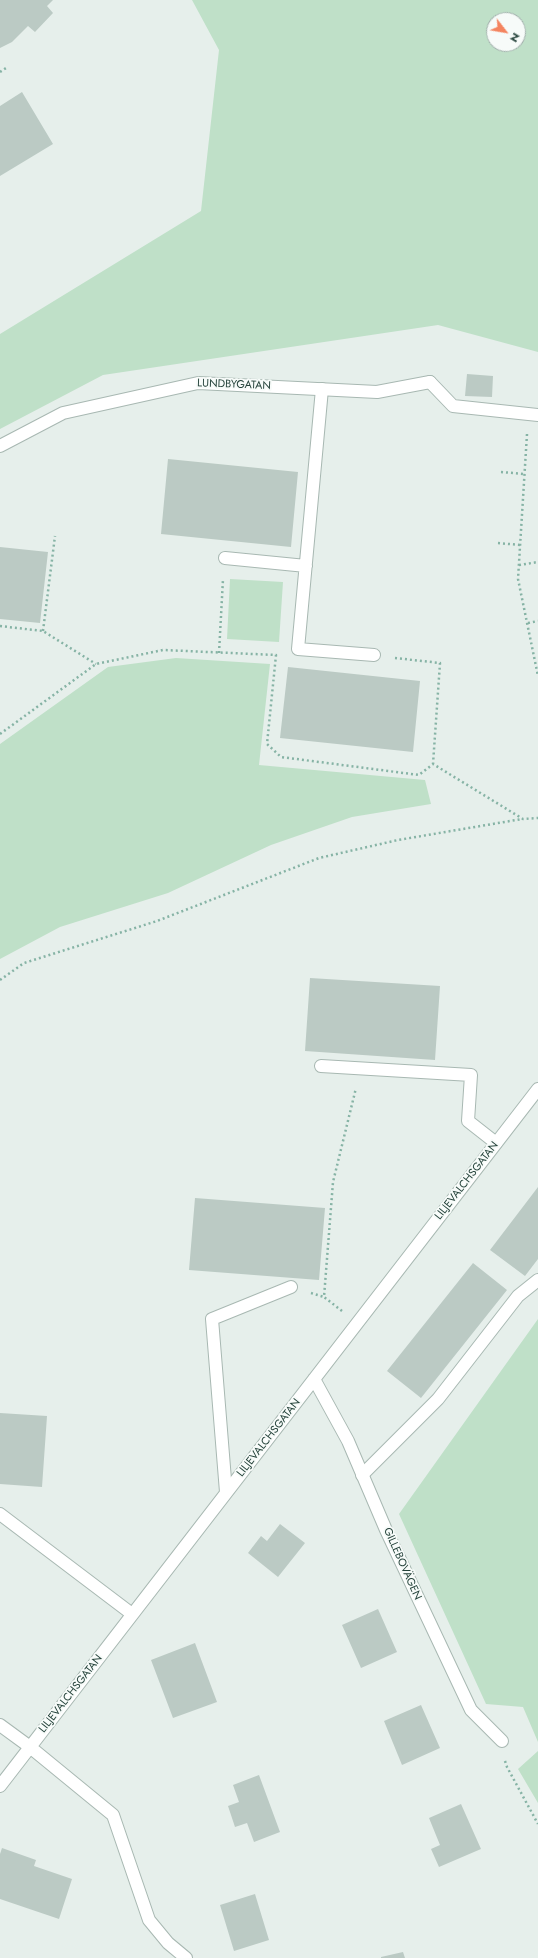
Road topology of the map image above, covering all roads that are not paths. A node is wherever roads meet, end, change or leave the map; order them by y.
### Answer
1 (322, 389) junction
2 (533, 415) edge
3 (0, 446) edge
4 (225, 558) road end
5 (306, 566) junction
6 (374, 655) road end
7 (321, 1066) dead end
8 (538, 1089) edge
9 (496, 1143) junction
10 (538, 1280) edge
11 (291, 1287) dead end
12 (314, 1379) junction
13 (362, 1475) junction
14 (226, 1492) junction
15 (0, 1514) edge
16 (132, 1614) junction
17 (0, 1725) edge
18 (502, 1741) road end
19 (30, 1747) junction
20 (0, 1786) edge
21 (186, 1958) edge

1 - 2 street, LUNDBYGATAN
1 - 3 street, LUNDBYGATAN
1 - 5 street
4 - 5 street
5 - 6 street
7 - 9 street
8 - 9 street, LILJEVALCHSGATAN
9 - 12 street, LILJEVALCHSGATAN
10 - 13 street
11 - 14 street
12 - 13 street, GILLEBOVÄGEN
12 - 14 street, LILJEVALCHSGATAN
13 - 18 street, GILLEBOVÄGEN
14 - 16 street, LILJEVALCHSGATAN
15 - 16 street
16 - 19 street, LILJEVALCHSGATAN
17 - 19 street
19 - 20 street, LILJEVALCHSGATAN
19 - 21 street

